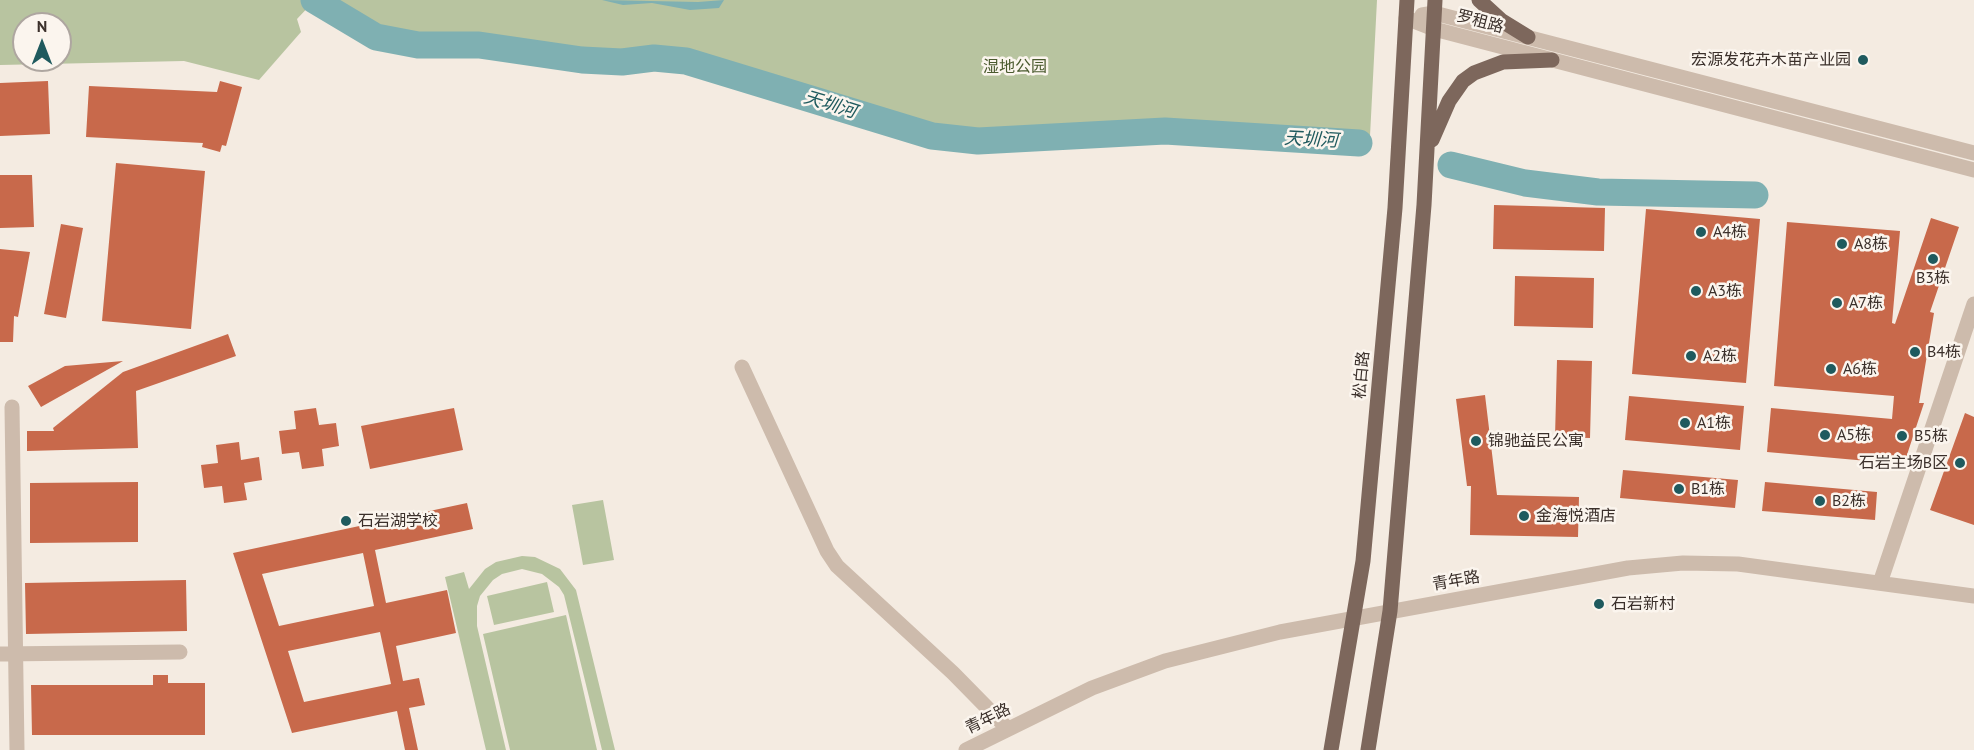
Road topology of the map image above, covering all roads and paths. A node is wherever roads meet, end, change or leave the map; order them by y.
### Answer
1 (1407, 0) edge
2 (1479, 0) edge
3 (1434, 14) edge
4 (1406, 18) junction
5 (1528, 38) junction
6 (1552, 60) junction
7 (1974, 153) edge
8 (1426, 161) junction
9 (1974, 170) edge
10 (1974, 303) edge
11 (742, 367) dead end
12 (12, 407) dead end
13 (1880, 583) junction
14 (1974, 596) edge
15 (1390, 611) junction
16 (1353, 619) junction
17 (180, 652) dead end
18 (0, 654) edge
19 (16, 654) junction
20 (1008, 729) junction
21 (17, 750) edge
22 (966, 750) edge
23 (1331, 750) edge
24 (1368, 750) edge

1 - 4 main road, 松白路
2 - 5 main road
3 - 4 street, 罗租路
3 - 5 street, 罗租路
3 - 6 street, 罗租路
3 - 8 main road
4 - 16 main road, 松白路
5 - 7 street, 罗租路
6 - 8 main road
6 - 9 street, 罗租路
8 - 15 main road
10 - 13 street
11 - 20 street
12 - 19 street
13 - 14 street, 青年路
13 - 15 street, 青年路
15 - 16 street, 青年路
15 - 24 main road
16 - 20 street, 青年路
16 - 23 main road, 松白路
17 - 19 street
18 - 19 street
19 - 21 street
20 - 22 street, 青年路

